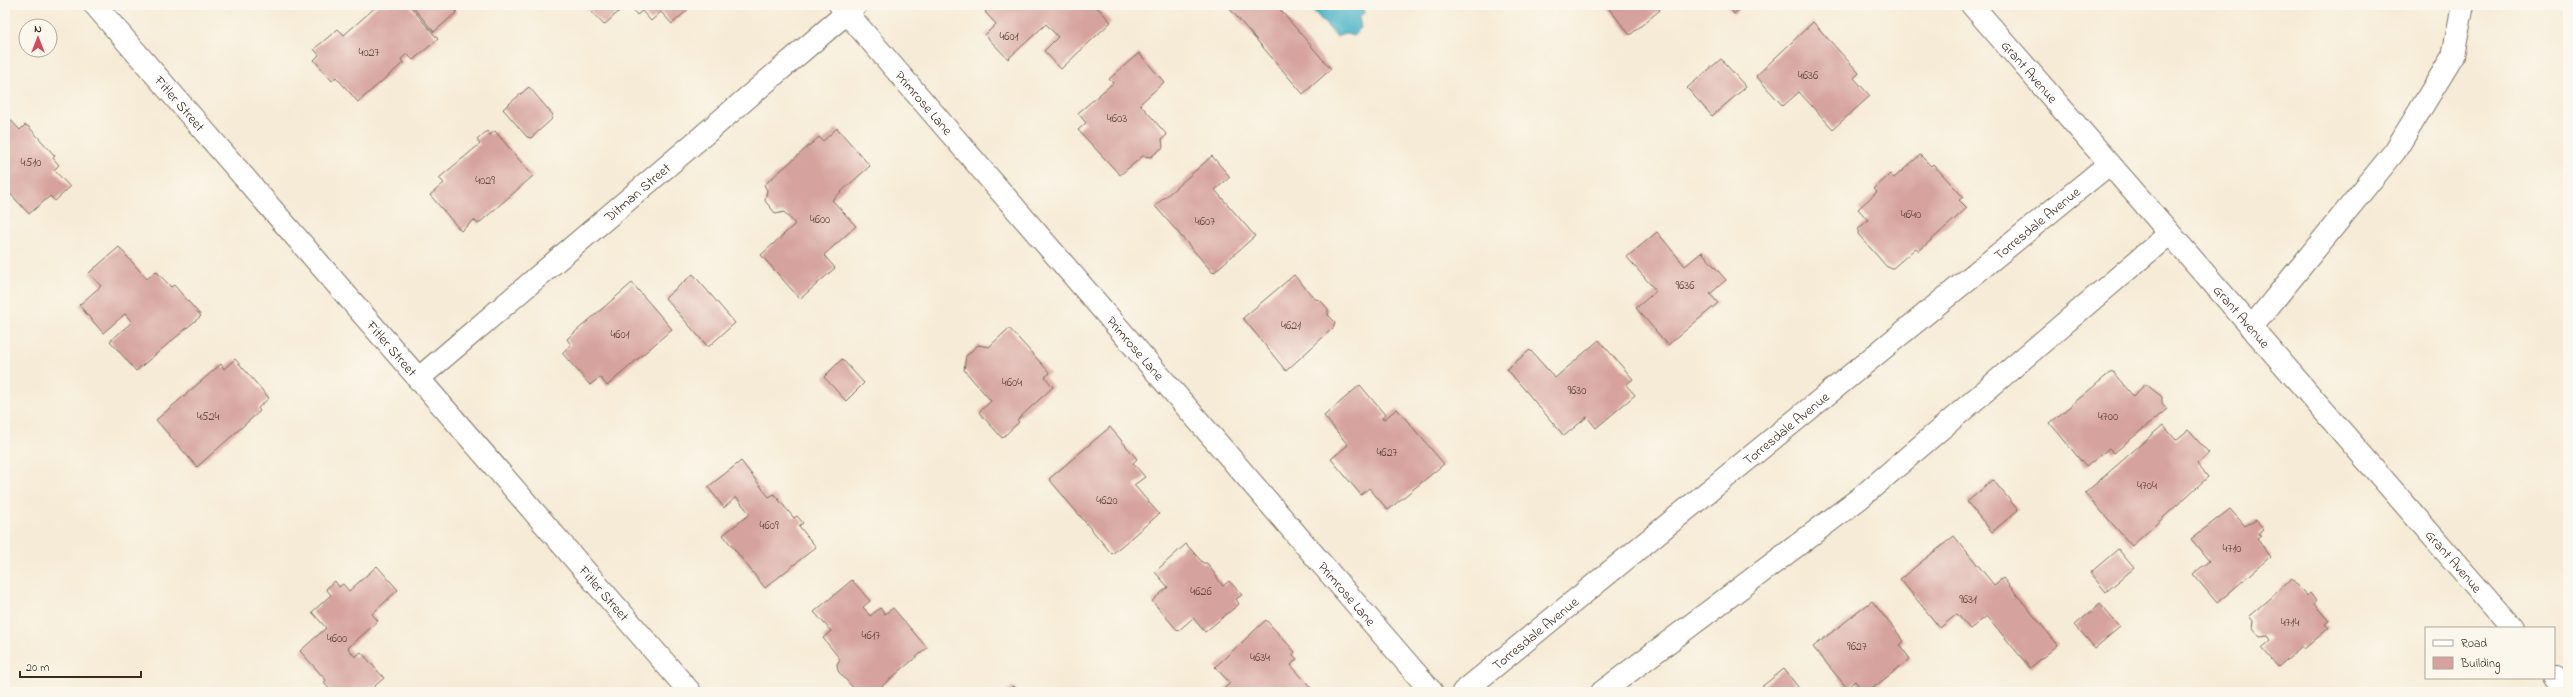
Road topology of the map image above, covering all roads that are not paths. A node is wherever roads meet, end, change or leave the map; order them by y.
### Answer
1 (95, 5) edge
2 (1972, 5) edge
3 (2463, 5) edge
4 (848, 8) edge
5 (2109, 164) junction
6 (2169, 234) junction
7 (2251, 328) junction
8 (418, 379) junction
9 (2511, 627) edge
10 (2555, 678) edge
11 (690, 692) edge
12 (1432, 692) edge
13 (1462, 692) edge
14 (1602, 692) edge
15 (2567, 692) edge

1 - 8 street, Fitler Street
2 - 5 street, Grant Avenue
3 - 7 street
4 - 8 street, Ditman Street
4 - 12 street, Primrose Lane
5 - 6 street, Grant Avenue
5 - 13 street, Torresdale Avenue
6 - 7 street, Grant Avenue
6 - 14 street
7 - 9 street, Grant Avenue
8 - 11 street, Fitler Street
10 - 15 street

